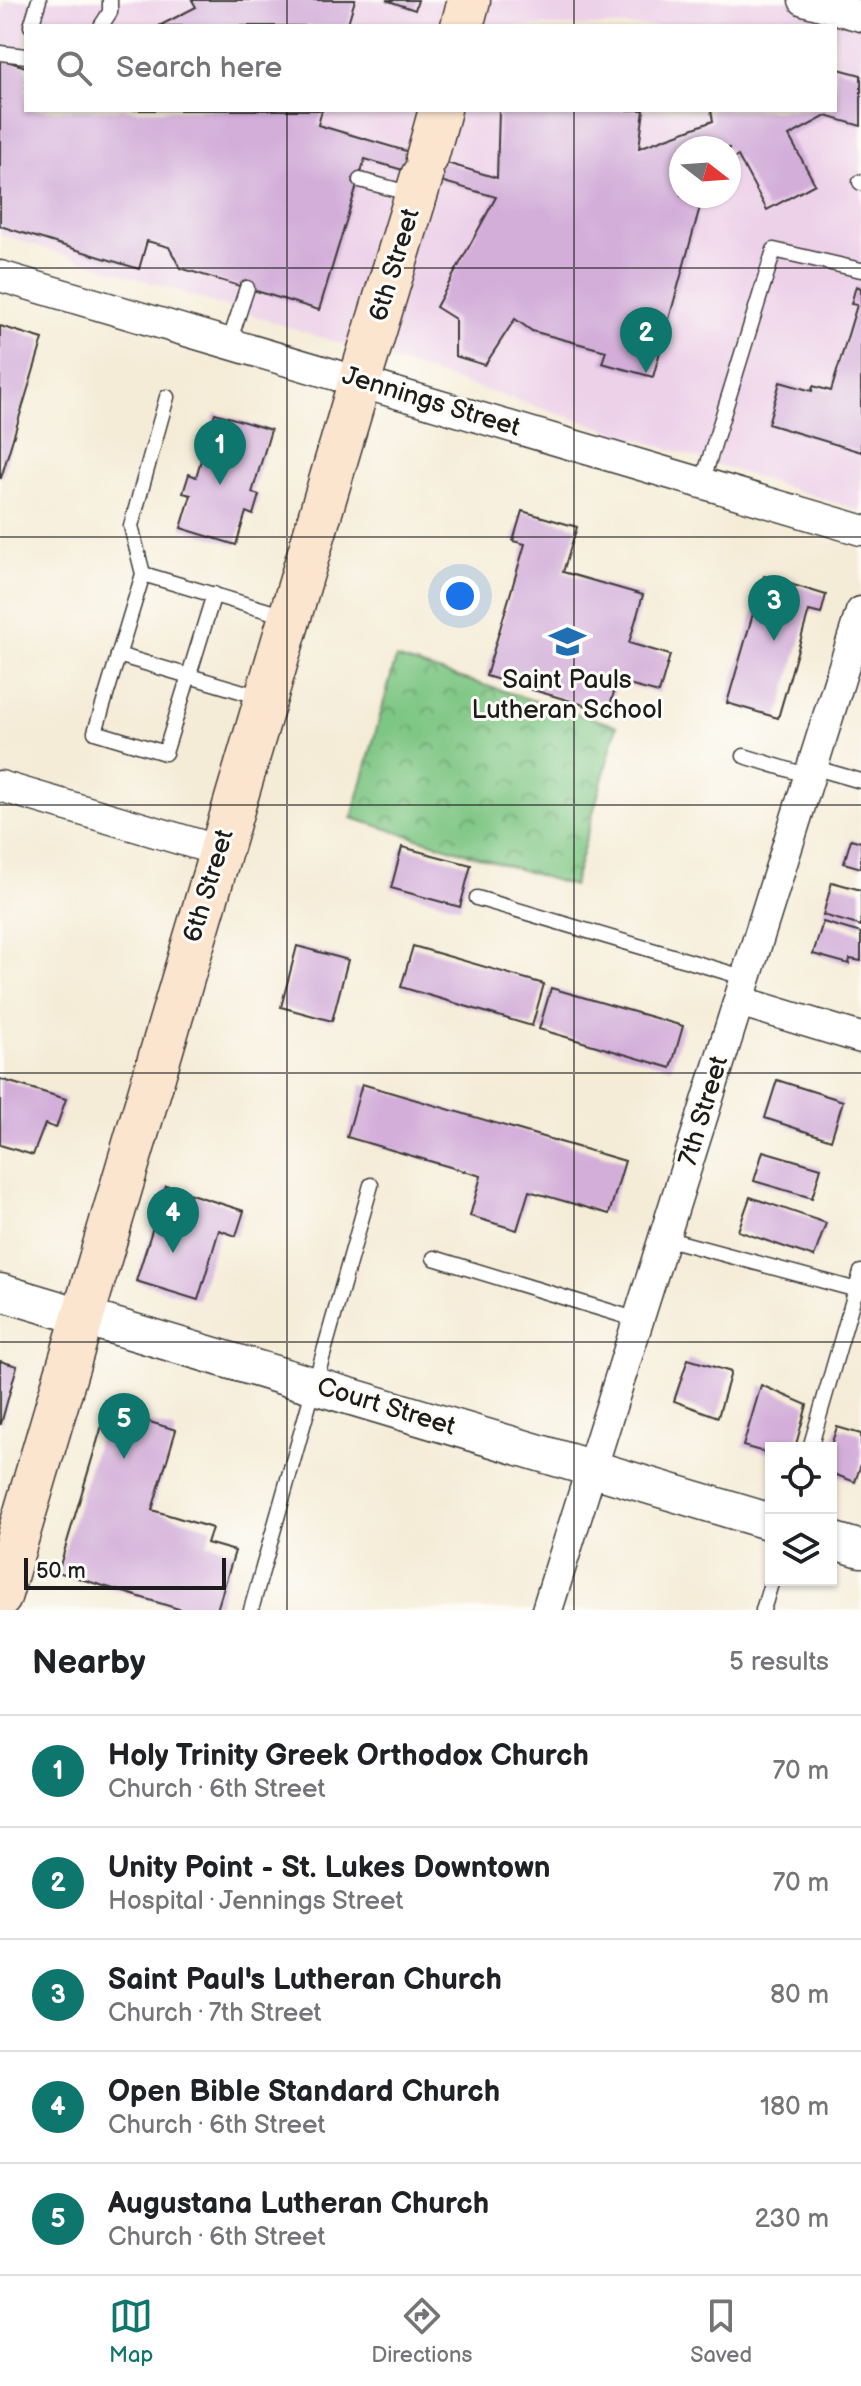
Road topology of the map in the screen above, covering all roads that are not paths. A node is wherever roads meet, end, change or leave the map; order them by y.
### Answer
1 (39, 0) edge
2 (110, 0) edge
3 (469, 0) edge
4 (804, 0) edge
5 (861, 16) edge
6 (32, 24) edge
7 (102, 24) edge
8 (463, 24) edge
9 (24, 52) edge
10 (0, 53) edge
11 (439, 112) edge
12 (422, 176) junction
13 (360, 180) dead end
14 (861, 270) edge
15 (0, 276) edge
16 (247, 288) dead end
17 (229, 343) junction
18 (360, 380) junction
19 (167, 397) dead end
20 (702, 483) junction
21 (861, 530) edge
22 (143, 574) junction
23 (214, 594) junction
24 (861, 612) edge
25 (290, 617) junction
26 (118, 655) junction
27 (188, 676) junction
28 (265, 699) junction
29 (744, 756) dead end
30 (811, 772) junction
31 (861, 781) edge
32 (0, 786) edge
33 (220, 851) junction
34 (477, 898) dead end
35 (742, 989) junction
36 (861, 1038) edge
37 (371, 1185) dead end
38 (664, 1238) junction
39 (434, 1258) dead end
40 (861, 1272) edge
41 (858, 1290) edge
42 (0, 1292) edge
43 (81, 1316) junction
44 (638, 1320) junction
45 (314, 1385) junction
46 (812, 1442) edge
47 (591, 1468) junction
48 (765, 1520) edge
49 (837, 1542) edge
50 (861, 1549) edge
51 (3, 1579) edge
52 (770, 1586) edge
53 (251, 1610) edge
54 (547, 1610) edge
55 (763, 1610) edge

1 - 6 lane
2 - 7 lane
3 - 8 main road
4 - 5 street
9 - 10 lane
11 - 12 main road, 6th Street
12 - 13 lane
12 - 18 main road, 6th Street
14 - 20 lane
15 - 17 street, Jennings Street
16 - 17 lane
17 - 18 street, Jennings Street
18 - 20 street, Jennings Street
18 - 25 main road, 6th Street
19 - 22 lane
20 - 21 street, Jennings Street
22 - 23 lane
22 - 26 lane
23 - 25 lane
23 - 27 lane
24 - 30 street, 7th Street
25 - 28 main road, 6th Street
26 - 27 lane
26 - 27 lane
27 - 28 lane
28 - 33 main road, 6th Street
29 - 30 lane
30 - 31 lane
30 - 35 street, 7th Street
32 - 33 street
33 - 43 main road, 6th Street
34 - 35 lane
35 - 36 street
35 - 38 street, 7th Street
37 - 45 lane
38 - 41 lane
38 - 44 street, 7th Street
39 - 44 lane
40 - 41 lane
41 - 46 lane
42 - 43 street, Court Street
43 - 45 street, Court Street
43 - 51 main road, 6th Street
44 - 47 street, 7th Street
45 - 47 street, Court Street
45 - 53 lane
47 - 48 street, Court Street
47 - 54 street, 7th Street
49 - 50 street
52 - 55 lane

